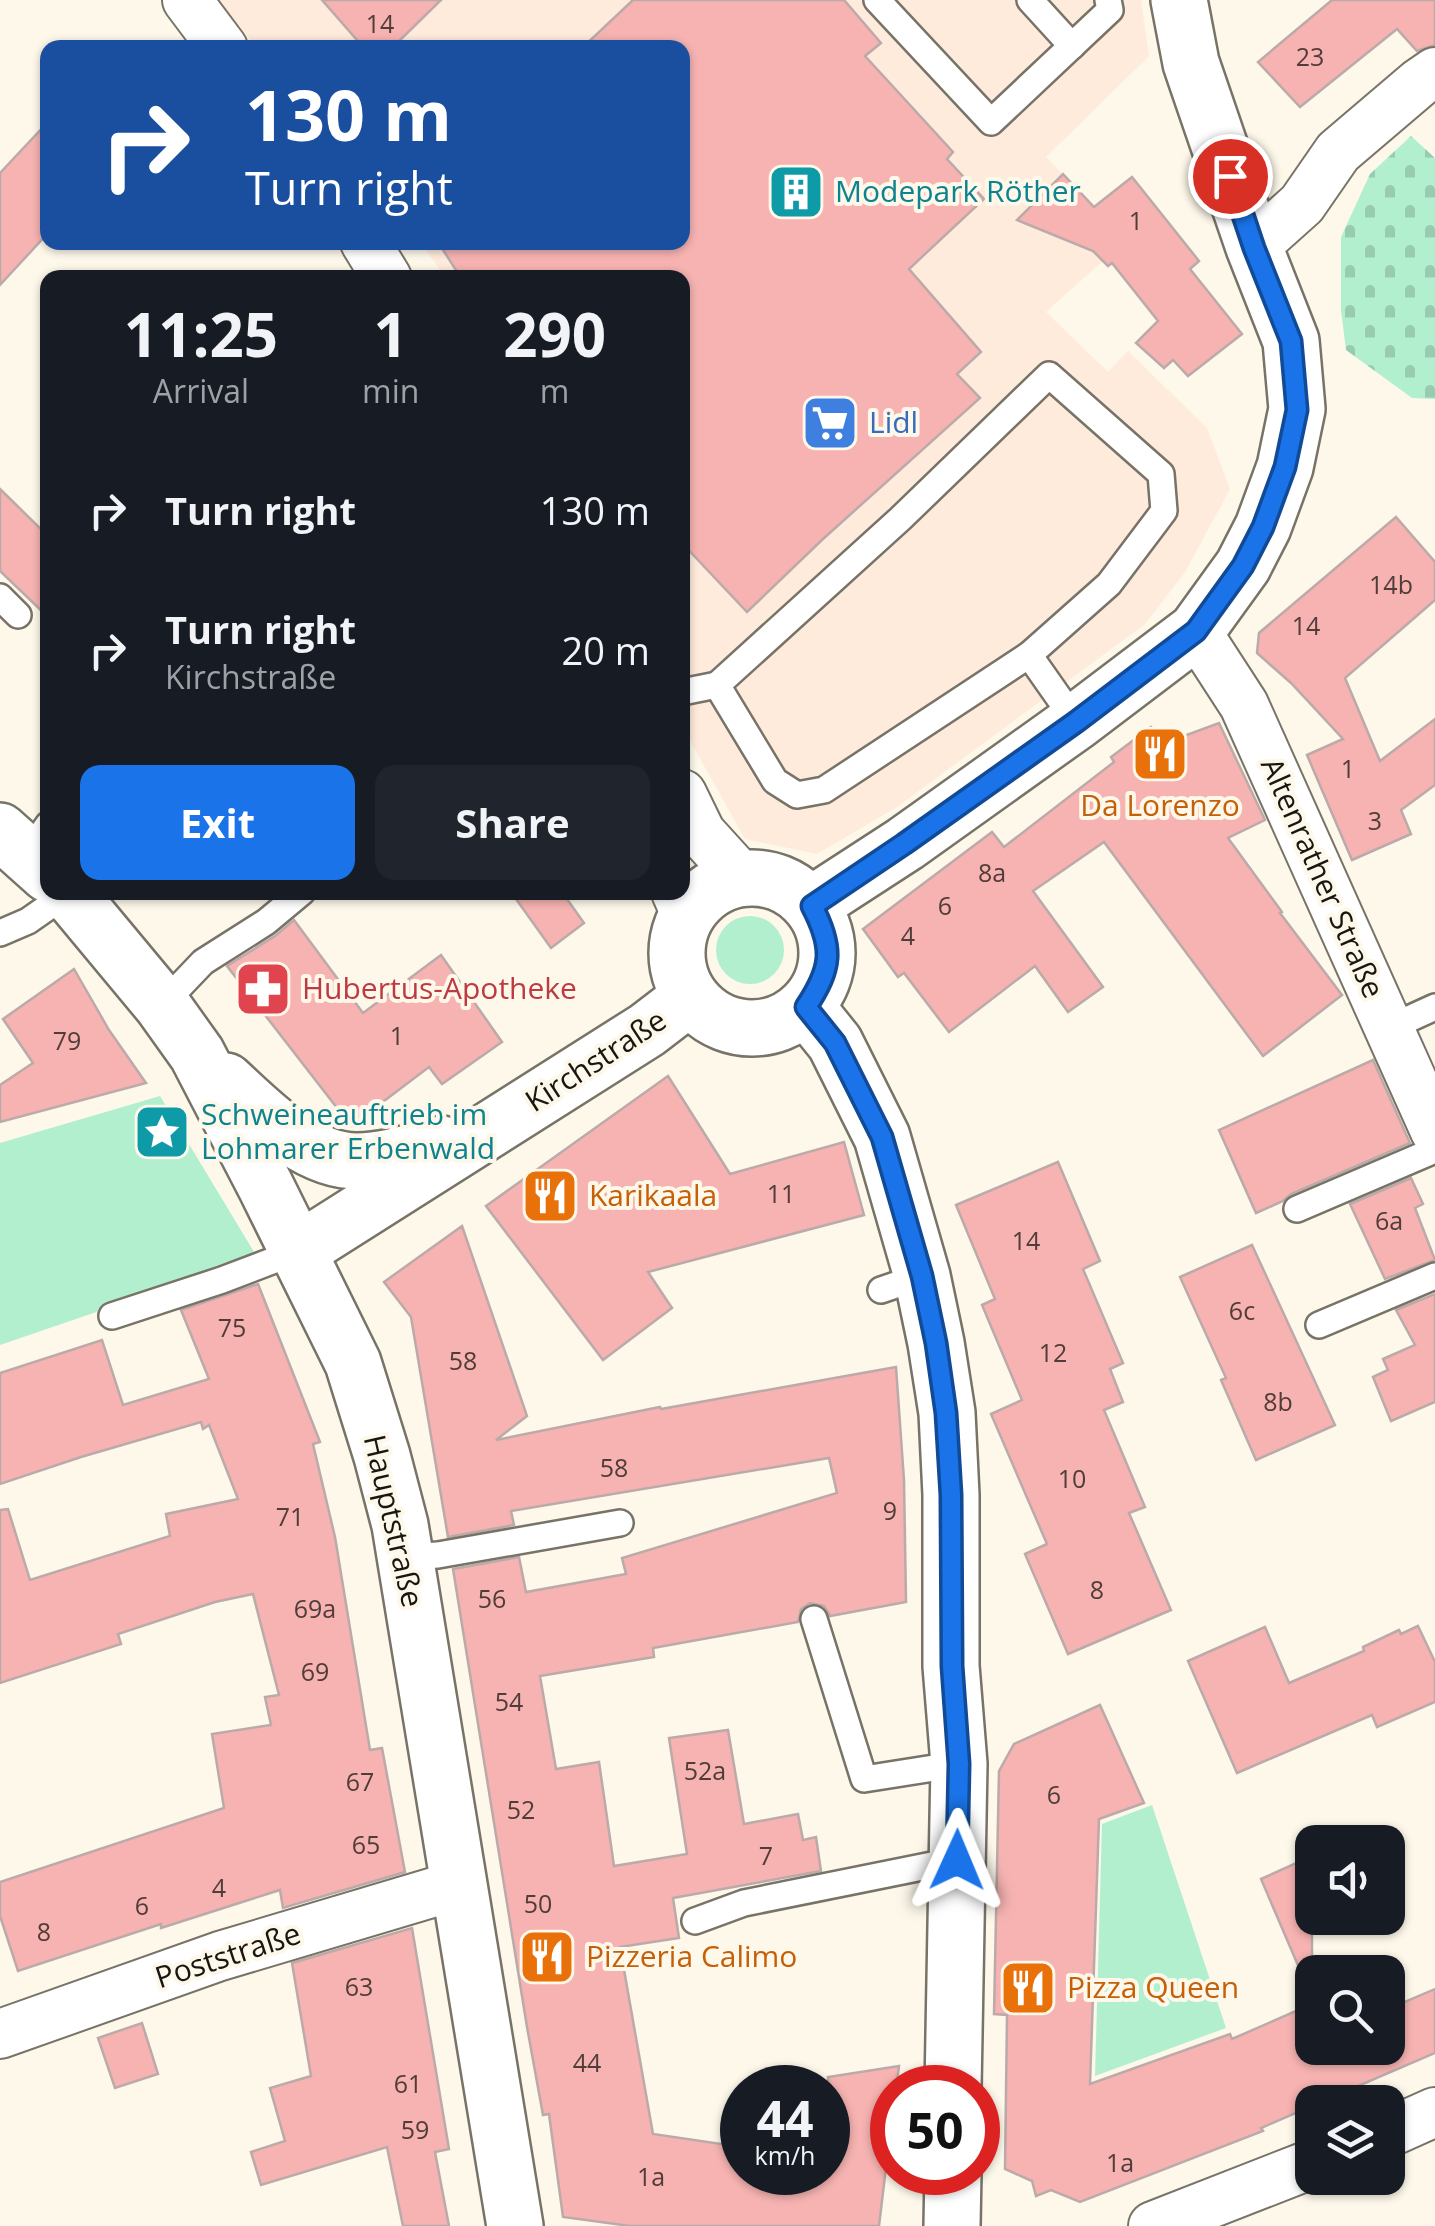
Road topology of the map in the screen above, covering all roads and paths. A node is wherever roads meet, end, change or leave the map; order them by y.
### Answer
1 (187, 0) edge
2 (877, 0) edge
3 (1030, 0) edge
4 (1108, 0) edge
5 (1179, 0) edge
6 (218, 40) edge
7 (1072, 46) junction
8 (1435, 72) edge
9 (1254, 248) junction
10 (1196, 631) junction
11 (1028, 655) junction
12 (717, 686) junction
13 (690, 691) edge
14 (1076, 722) junction
15 (690, 811) edge
16 (741, 878) junction
17 (58, 900) edge
18 (74, 900) edge
19 (292, 900) edge
20 (681, 904) edge
21 (812, 906) junction
22 (0, 934) edge
23 (690, 997) junction
24 (162, 1005) junction
25 (806, 1007) junction
26 (1435, 1007) edge
27 (1389, 1028) junction
28 (196, 1054) junction
29 (1435, 1131) edge
30 (484, 1133) junction
31 (1435, 1150) edge
32 (1297, 1210) dead end
33 (298, 1251) junction
34 (1435, 1276) edge
35 (112, 1316) dead end
36 (1320, 1325) dead end
37 (620, 1523) dead end
38 (405, 1557) junction
39 (814, 1619) dead end
40 (959, 1764) junction
41 (957, 1860) junction
42 (458, 1884) junction
43 (695, 1921) dead end
44 (0, 2034) edge
45 (953, 2065) edge
46 (1435, 2112) edge
47 (1405, 2125) edge
48 (1295, 2171) edge
49 (953, 2195) edge
50 (515, 2226) edge
51 (952, 2226) edge
52 (1153, 2226) edge

1 - 6 street
2 - 7 lane
3 - 7 lane
4 - 7 lane
5 - 9 main road
8 - 9 street
9 - 10 main road
10 - 14 main road
10 - 27 street, Altenrather Straße
11 - 12 lane
11 - 12 lane
11 - 14 lane
12 - 13 lane
14 - 21 main road
15 - 16 street
16 - 20 main road
16 - 21 main road
17 - 22 lane
18 - 24 main road, Hauptstraße
19 - 24 lane
20 - 23 main road
21 - 25 main road
23 - 25 main road
23 - 30 main road, Kirchstraße
24 - 28 main road, Hauptstraße
25 - 40 main road
26 - 27 lane
27 - 29 street, Altenrather Straße
28 - 30 main road
28 - 33 main road, Hauptstraße
30 - 33 main road, Kirchstraße
31 - 32 lane
33 - 35 lane
33 - 38 main road, Hauptstraße
34 - 36 lane
37 - 38 lane
38 - 42 main road, Hauptstraße
39 - 40 lane
40 - 41 main road
41 - 43 lane
41 - 45 main road
42 - 44 street, Poststraße
42 - 50 main road, Hauptstraße
46 - 47 street
48 - 52 street
49 - 51 main road

